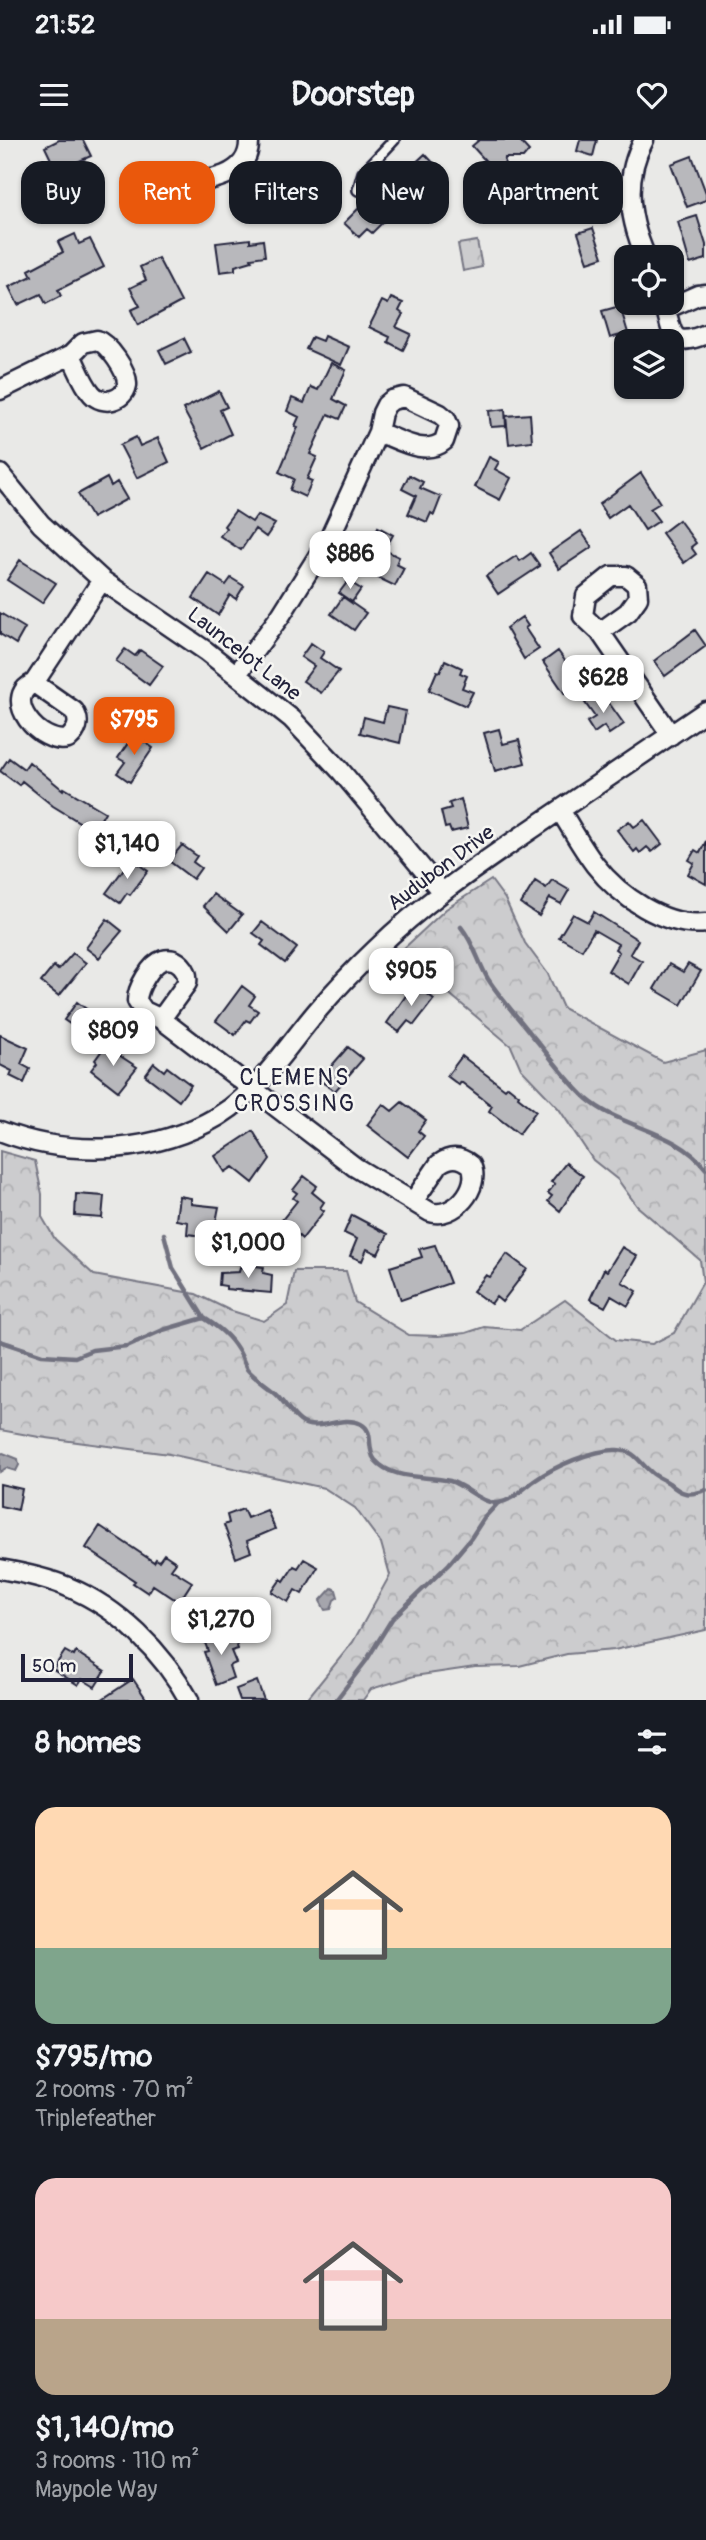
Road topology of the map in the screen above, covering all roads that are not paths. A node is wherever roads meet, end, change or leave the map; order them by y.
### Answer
1 (394, 140) edge
2 (643, 140) edge
3 (249, 146) edge
4 (374, 161) edge
5 (215, 177) edge
6 (642, 245) edge
7 (706, 294) edge
8 (684, 300) edge
9 (667, 315) edge
10 (706, 334) edge
11 (71, 355) dead end
12 (0, 390) edge
13 (378, 432) dead end
14 (0, 474) edge
15 (102, 580) junction
16 (600, 632) dead end
17 (237, 674) junction
18 (34, 683) dead end
19 (706, 711) edge
20 (671, 735) junction
21 (560, 810) junction
22 (441, 891) junction
23 (706, 923) edge
24 (161, 1020) dead end
25 (253, 1090) junction
26 (0, 1131) edge
27 (413, 1202) dead end
28 (0, 1569) edge
29 (189, 1700) edge

1 - 4 lane
2 - 6 street
3 - 5 street
7 - 8 street
9 - 10 street
11 - 12 street
13 - 17 street
14 - 15 street, Launcelot Lane
15 - 17 street, Launcelot Lane
15 - 18 street
16 - 20 street
17 - 22 street, Launcelot Lane
19 - 20 street, Audubon Drive
20 - 21 street, Audubon Drive
21 - 22 street, Audubon Drive
21 - 23 street
22 - 25 street, Audubon Drive
24 - 25 street
25 - 26 street, Audubon Drive
25 - 27 street
28 - 29 street

